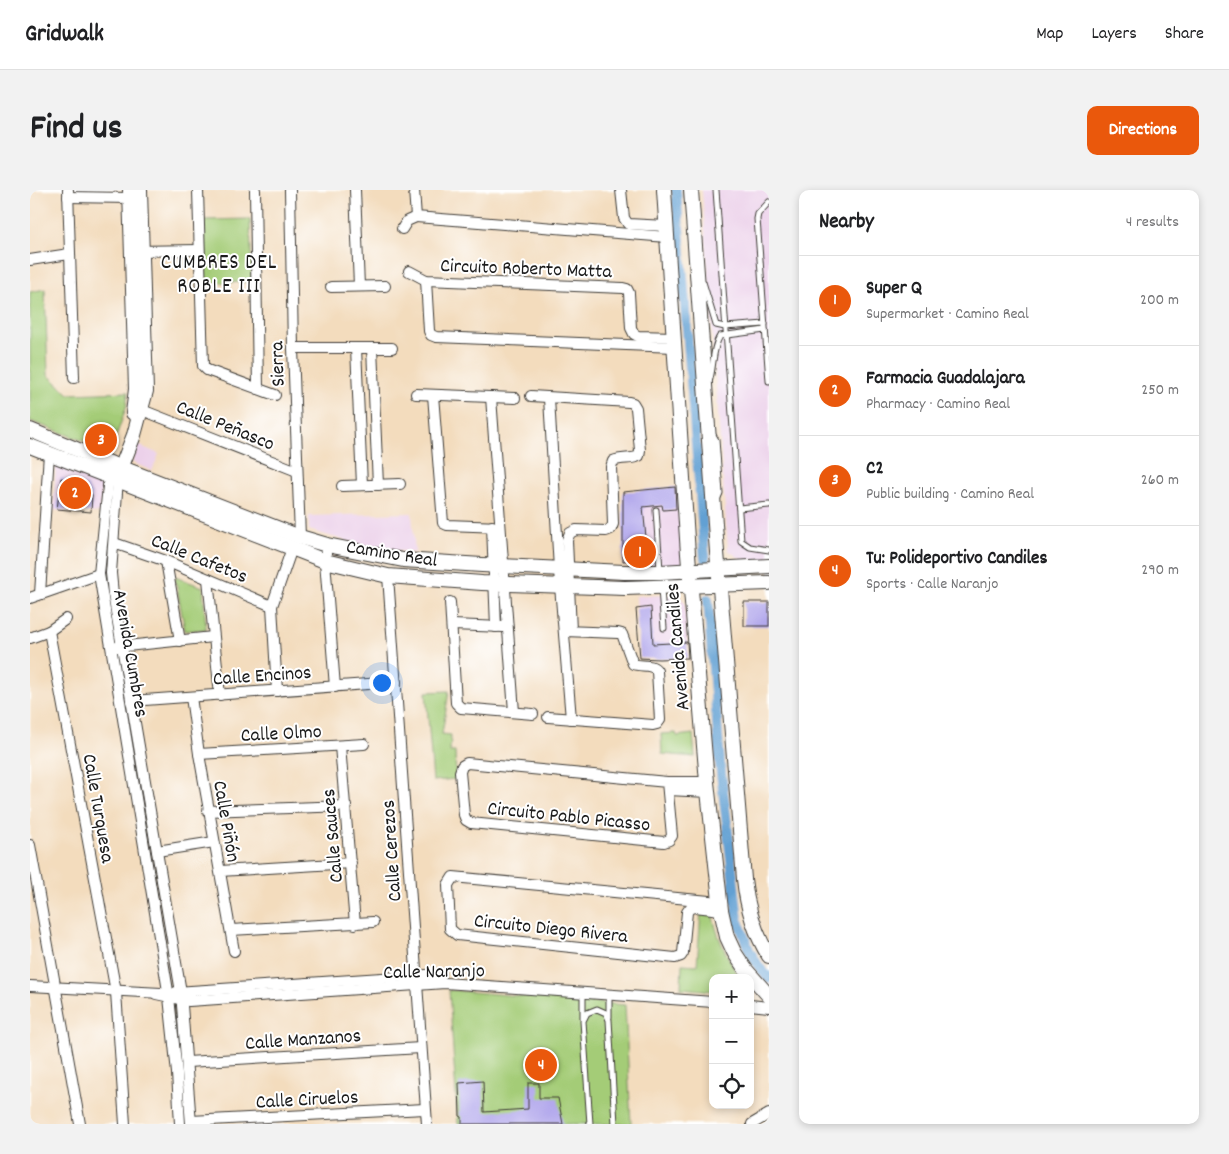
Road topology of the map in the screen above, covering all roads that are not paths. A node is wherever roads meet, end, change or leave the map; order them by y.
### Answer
1 (198, 190) edge
2 (255, 190) edge
3 (290, 190) edge
4 (355, 190) edge
5 (414, 190) edge
6 (622, 190) edge
7 (664, 190) edge
8 (691, 190) edge
9 (716, 190) edge
10 (133, 192) edge
11 (68, 193) edge
12 (769, 202) edge
13 (416, 217) junction
14 (402, 229) dead end
15 (667, 232) junction
16 (136, 250) junction
17 (199, 250) junction
18 (69, 254) junction
19 (30, 260) edge
20 (697, 264) junction
21 (409, 271) dead end
22 (426, 280) junction
23 (359, 286) junction
24 (385, 286) dead end
25 (331, 287) dead end
26 (716, 325) junction
27 (725, 327) junction
28 (765, 327) junction
29 (726, 335) junction
30 (717, 341) junction
31 (674, 342) junction
32 (293, 348) junction
33 (356, 348) junction
34 (372, 348) junction
35 (392, 348) dead end
36 (74, 378) dead end
37 (769, 381) edge
38 (258, 390) junction
39 (706, 392) junction
40 (416, 394) dead end
41 (275, 395) dead end
42 (432, 395) junction
43 (531, 396) dead end
44 (492, 397) junction
45 (515, 398) dead end
46 (550, 398) junction
47 (142, 410) junction
48 (30, 430) edge
49 (30, 446) edge
50 (49, 453) junction
51 (297, 471) junction
52 (115, 472) junction
53 (400, 484) dead end
54 (362, 485) junction
55 (378, 485) junction
56 (342, 486) dead end
57 (769, 505) edge
58 (739, 508) junction
59 (656, 510) dead end
60 (496, 527) junction
61 (296, 542) junction
62 (114, 543) junction
63 (328, 545) junction
64 (769, 550) edge
65 (166, 561) junction
66 (326, 561) junction
67 (498, 566) junction
68 (769, 566) edge
69 (719, 569) junction
70 (563, 570) junction
71 (690, 570) junction
72 (660, 572) junction
73 (99, 574) junction
74 (388, 576) junction
75 (208, 578) junction
76 (499, 583) junction
77 (769, 583) edge
78 (720, 585) junction
79 (564, 586) junction
80 (691, 586) junction
81 (661, 588) junction
82 (40, 594) junction
83 (30, 598) edge
84 (450, 602) dead end
85 (272, 606) junction
86 (66, 619) dead end
87 (452, 625) junction
88 (496, 627) junction
89 (507, 627) junction
90 (664, 628) dead end
91 (49, 631) junction
92 (567, 631) junction
93 (214, 637) junction
94 (30, 638) edge
95 (180, 641) junction
96 (116, 648) junction
97 (396, 682) junction
98 (334, 687) junction
99 (277, 691) junction
100 (220, 695) junction
101 (192, 697) junction
102 (131, 701) junction
103 (514, 712) junction
104 (533, 714) dead end
105 (548, 717) dead end
106 (571, 719) junction
107 (364, 744) dead end
108 (340, 746) junction
109 (199, 754) junction
110 (668, 786) junction
111 (708, 787) junction
112 (346, 806) junction
113 (208, 811) junction
114 (214, 842) junction
115 (30, 845) edge
116 (157, 851) junction
117 (351, 863) junction
118 (220, 871) junction
119 (720, 906) junction
120 (373, 922) dead end
121 (355, 924) junction
122 (231, 930) junction
123 (234, 951) dead end
124 (769, 956) edge
125 (441, 974) dead end
126 (416, 980) junction
127 (30, 986) edge
128 (56, 988) junction
129 (116, 992) junction
130 (583, 993) junction
131 (609, 994) junction
132 (169, 995) junction
133 (181, 996) junction
134 (769, 996) edge
135 (709, 1002) edge
136 (754, 1005) edge
137 (769, 1007) edge
138 (610, 1020) junction
139 (583, 1021) junction
140 (421, 1048) junction
141 (187, 1062) junction
142 (425, 1110) junction
143 (769, 1114) edge
144 (191, 1122) edge
145 (80, 1124) edge
146 (125, 1124) edge
147 (180, 1124) edge
148 (426, 1124) edge
149 (590, 1124) edge
150 (616, 1124) edge
151 (752, 1124) edge

1 - 17 street
2 - 38 street
3 - 32 street, Sierra
4 - 23 street
5 - 13 street
6 - 15 street
7 - 15 street, Avenida Candiles
8 - 20 street
9 - 27 lane
10 - 11 street
10 - 16 street, Avenida Cumbres
11 - 18 street
12 - 28 lane
13 - 14 street
13 - 15 street
15 - 31 street, Avenida Candiles
16 - 17 street
16 - 47 street, Avenida Cumbres
16 - 52 street, Avenida Cumbres
17 - 38 street
18 - 19 street
18 - 36 street
20 - 26 lane
20 - 39 street
21 - 22 street
22 - 31 street, Circuito Roberto Matta
22 - 31 street, Circuito Roberto Matta
23 - 24 street
23 - 25 street
26 - 27 lane
26 - 30 lane
27 - 28 lane
27 - 29 lane
28 - 29 lane
28 - 37 lane
29 - 30 lane
29 - 58 lane
30 - 39 lane
31 - 71 street, Avenida Candiles
32 - 33 street
32 - 51 street, Sierra
33 - 34 street
33 - 54 street
34 - 35 street
34 - 55 street
38 - 41 street
39 - 69 street
40 - 42 street
42 - 44 street
42 - 60 street
43 - 46 street
44 - 45 street
44 - 60 street
46 - 70 street
46 - 70 street
47 - 51 street, Calle Peñasco
47 - 52 street, Avenida Cumbres
48 - 52 street, Camino Real
49 - 50 street, Camino Real
50 - 52 street, Camino Real
50 - 82 street
51 - 61 street, Sierra
52 - 61 street, Camino Real
52 - 62 street, Avenida Cumbres
52 - 73 street, Avenida Cumbres
53 - 55 street
54 - 55 street
54 - 56 street
57 - 58 lane
58 - 64 lane
59 - 72 lane
60 - 67 street
61 - 63 street, Camino Real
61 - 66 street, Camino Real
61 - 85 street
62 - 65 street, Calle Cafetos
62 - 96 street, Avenida Cumbres
63 - 66 street
63 - 67 street, Camino Real
65 - 75 street, Calle Cafetos
65 - 95 street
66 - 74 street, Camino Real
66 - 98 street
67 - 70 street, Camino Real
67 - 76 street
68 - 69 street, Camino Real
69 - 71 street, Camino Real
69 - 78 street
70 - 72 street, Camino Real
70 - 79 street
71 - 72 street, Camino Real
71 - 80 street, Avenida Candiles
72 - 81 lane
73 - 82 street
73 - 96 street, Avenida Cumbres
74 - 76 street, Camino Real
74 - 97 street, Calle Cerezos
75 - 85 street, Calle Cafetos
75 - 93 street
76 - 79 street, Camino Real
76 - 88 street
76 - 89 street
77 - 78 street, Camino Real
78 - 80 street, Camino Real
78 - 124 street
79 - 81 street, Camino Real
79 - 92 street
80 - 81 street, Camino Real
80 - 111 street, Avenida Candiles
81 - 90 lane
82 - 83 street
84 - 87 street
85 - 99 street
86 - 91 street
87 - 88 street
87 - 103 street
88 - 89 street
89 - 103 street
91 - 94 street
91 - 129 street, Calle Turquesa
92 - 106 street
92 - 106 street
93 - 95 street
93 - 100 street
95 - 96 street
96 - 102 street, Avenida Cumbres
96 - 132 street, Avenida Cumbres
97 - 98 street, Calle Encinos
97 - 126 street, Calle Cerezos
98 - 99 street, Calle Encinos
99 - 100 street, Calle Encinos
100 - 101 street, Calle Encinos
101 - 102 street, Calle Encinos
101 - 109 street, Calle Piñón
102 - 116 street, Avenida Cumbres
103 - 104 street
105 - 106 street
107 - 108 street, Calle Olmo
108 - 109 street, Calle Olmo
108 - 112 street, Calle Sauces
109 - 113 street, Calle Piñón
110 - 110 street, Circuito Pablo Picasso
110 - 111 street, Circuito Pablo Picasso
111 - 119 street, Avenida Candiles
112 - 113 street
112 - 117 street, Calle Sauces
113 - 114 street, Calle Piñón
114 - 116 street
114 - 118 street, Calle Piñón
115 - 128 street
116 - 133 street, Avenida Cumbres
117 - 118 street
117 - 121 street, Calle Sauces
118 - 122 street, Calle Piñón
119 - 119 street, Circuito Diego Rivera
119 - 134 street, Avenida Candiles
120 - 121 street
121 - 122 street
122 - 123 street, Calle Piñón
125 - 126 street, Calle Naranjo
126 - 130 street, Calle Naranjo
126 - 133 street, Calle Naranjo
126 - 140 street, Calle Cerezos
127 - 128 street, Calle Naranjo
128 - 129 street, Calle Naranjo
128 - 145 street
129 - 132 street, Calle Naranjo
129 - 146 street, Calle Turquesa
130 - 131 street, Calle Naranjo
130 - 139 lane
131 - 135 street, Calle Naranjo
131 - 138 lane
132 - 133 street, Calle Naranjo
132 - 147 street, Avenida Cumbres
133 - 141 street, Avenida Cumbres
136 - 137 street
138 - 139 lane
138 - 150 lane
139 - 149 lane
140 - 141 street, Calle Manzanos
140 - 142 street, Calle Cerezos
141 - 144 street, Avenida Cumbres
142 - 144 street, Calle Ciruelos
142 - 148 street, Calle Cerezos
143 - 151 street

